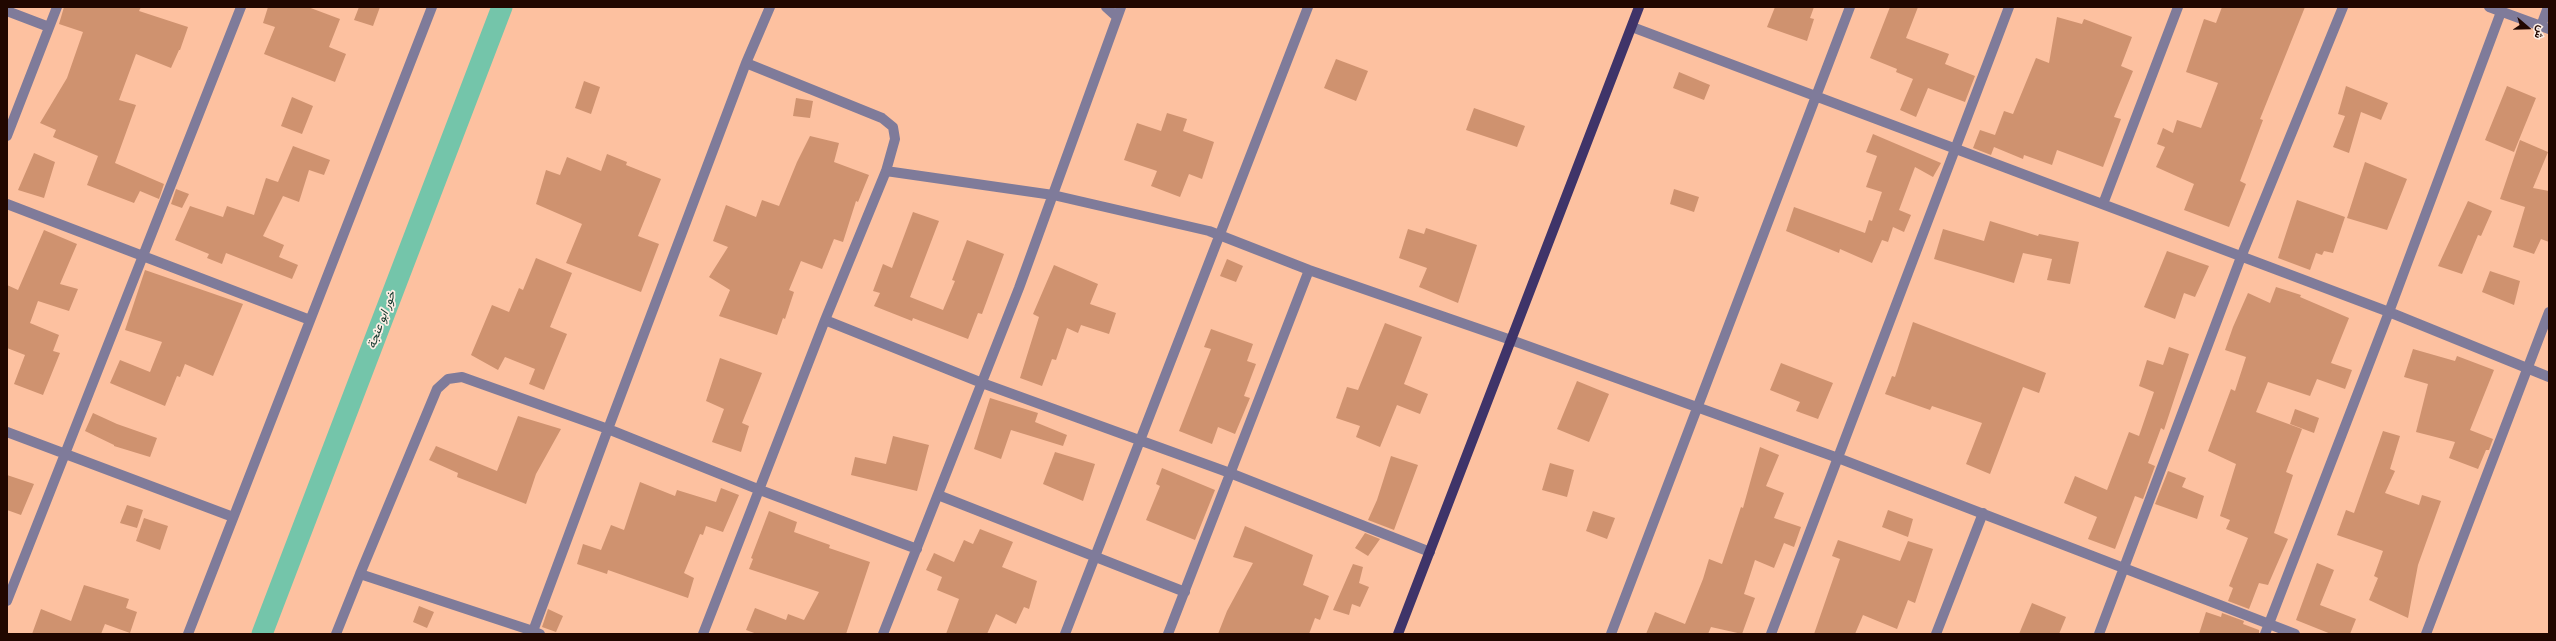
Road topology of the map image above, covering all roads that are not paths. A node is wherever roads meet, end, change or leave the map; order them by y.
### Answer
1 (57, 7) edge
2 (241, 7) edge
3 (432, 7) edge
4 (770, 7) edge
5 (1106, 7) edge
6 (1121, 7) edge
7 (1308, 7) edge
8 (1639, 7) edge
9 (1850, 7) edge
10 (2009, 7) edge
11 (2178, 7) edge
12 (2343, 7) edge
13 (2489, 7) edge
14 (2548, 7) edge
15 (7, 11) edge
16 (2501, 12) junction
17 (1117, 17) junction
18 (49, 27) junction
19 (1632, 27) junction
20 (2545, 28) edge
21 (746, 63) junction
22 (1817, 96) junction
23 (7, 136) edge
24 (1957, 147) junction
25 (886, 171) junction
26 (1053, 195) junction
27 (7, 204) edge
28 (2103, 204) junction
29 (1220, 234) junction
30 (145, 256) junction
31 (2241, 257) junction
32 (1309, 270) junction
33 (2390, 312) junction
34 (2549, 312) edge
35 (310, 320) junction
36 (825, 320) junction
37 (1511, 340) junction
38 (2528, 369) junction
39 (2549, 377) edge
40 (982, 382) junction
41 (1698, 409) junction
42 (608, 429) junction
43 (7, 432) edge
44 (1141, 440) junction
45 (65, 452) junction
46 (1838, 458) junction
47 (1230, 473) junction
48 (760, 490) junction
49 (938, 495) junction
50 (1983, 512) junction
51 (233, 517) junction
52 (917, 549) junction
53 (1430, 552) junction
54 (1094, 558) junction
55 (2125, 567) junction
56 (360, 574) junction
57 (1184, 592) junction
58 (7, 601) edge
59 (2269, 624) junction
60 (535, 633) edge
61 (188, 634) edge
62 (336, 634) edge
63 (703, 634) edge
64 (883, 634) edge
65 (1065, 634) edge
66 (1168, 634) edge
67 (1398, 634) edge
68 (1611, 634) edge
69 (1771, 634) edge
70 (1936, 634) edge
71 (2099, 634) edge
72 (2265, 634) edge
73 (2296, 634) edge
74 (2426, 634) edge

1 - 18 street
2 - 30 street
3 - 35 street
4 - 21 street
5 - 17 street
6 - 17 street
7 - 29 street
8 - 19 main road
9 - 22 street
10 - 24 street
11 - 28 street
12 - 31 street
13 - 16 street
14 - 20 street
15 - 18 street
16 - 20 street
16 - 33 street
17 - 26 street
18 - 23 street
19 - 22 street
19 - 37 main road
21 - 25 street
21 - 42 street
22 - 24 street
22 - 41 street
24 - 28 street
24 - 46 street
25 - 26 street
25 - 36 street
26 - 29 street
26 - 40 street
27 - 30 street
28 - 31 street
29 - 32 street
29 - 44 street
30 - 35 street
30 - 45 street
31 - 33 street
31 - 55 street
32 - 37 street
32 - 47 street
33 - 38 street
33 - 59 street
34 - 38 street
35 - 51 street
36 - 40 street
36 - 48 street
37 - 41 street
37 - 53 main road
38 - 39 street
38 - 74 street
40 - 44 street
40 - 49 street
41 - 46 street
41 - 68 street
42 - 48 street
42 - 56 street
42 - 60 street
43 - 45 street
44 - 47 street
44 - 54 street
45 - 51 street
45 - 58 street
46 - 50 street
46 - 69 street
47 - 53 street
47 - 57 street
48 - 52 street
48 - 63 street
49 - 52 street
49 - 54 street
50 - 55 street
50 - 70 street
51 - 61 street
52 - 64 street
53 - 67 main road
54 - 57 street
54 - 65 street
55 - 59 street
55 - 71 street
56 - 60 street
56 - 62 street
57 - 66 street
59 - 72 street
59 - 73 street

